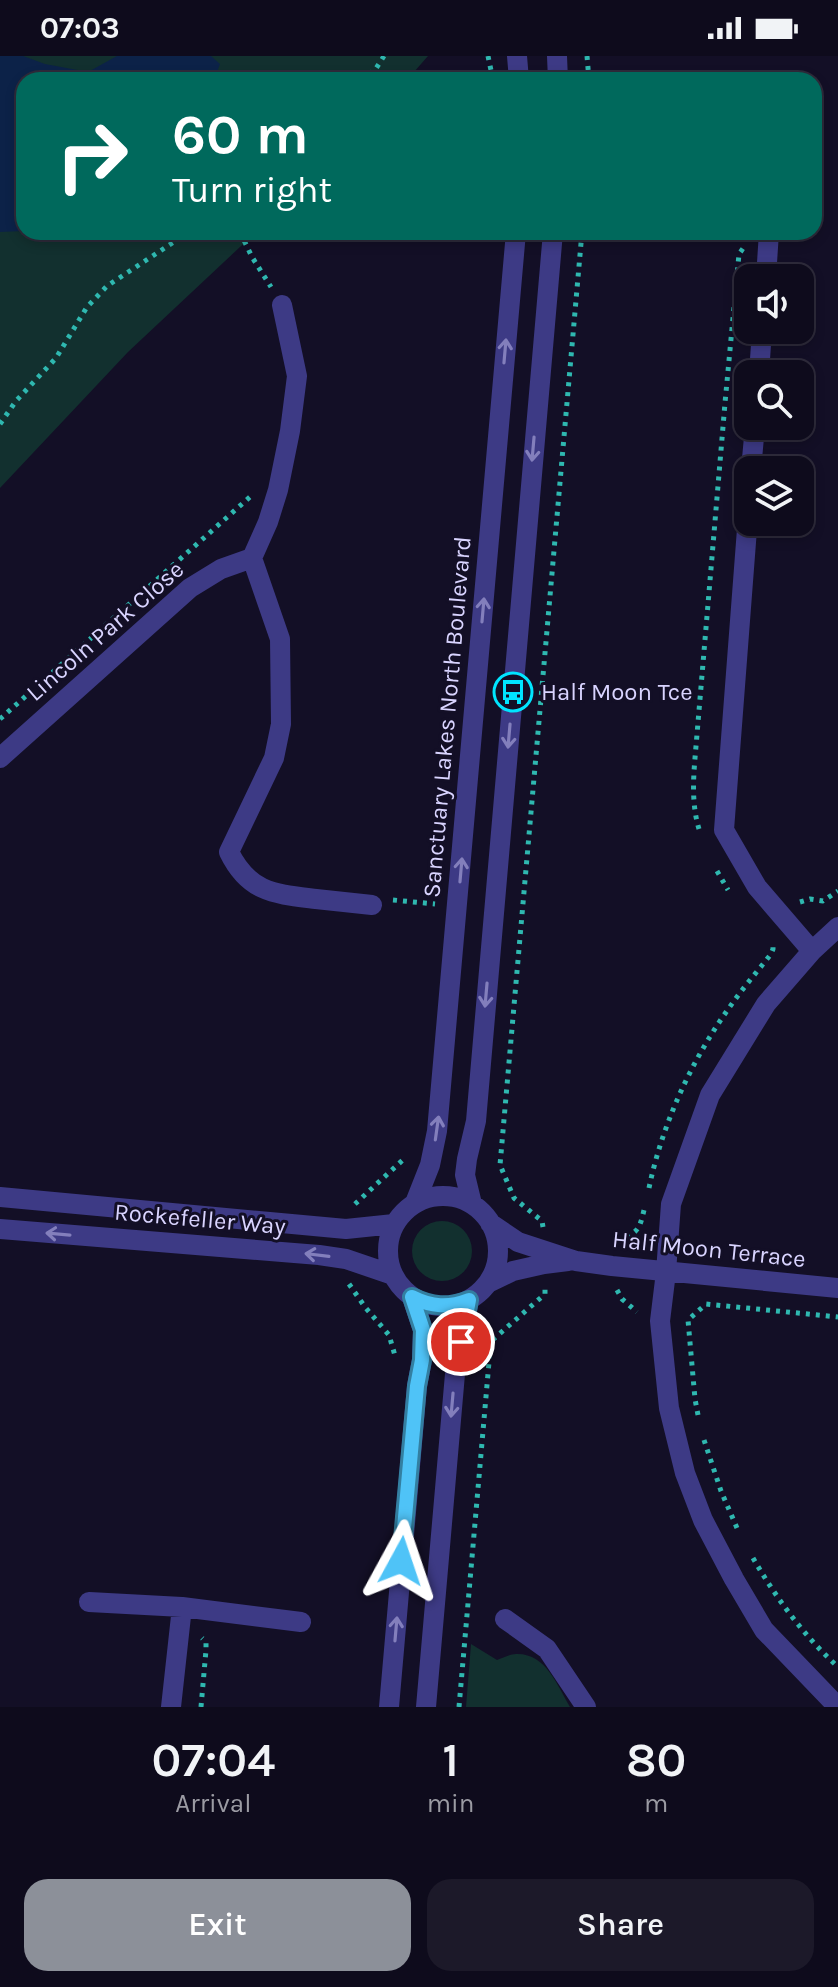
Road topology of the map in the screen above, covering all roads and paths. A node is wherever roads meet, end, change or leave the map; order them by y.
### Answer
1 (384, 56) edge
2 (372, 72) edge
3 (177, 240) edge
4 (244, 240) edge
5 (515, 240) edge
6 (552, 240) edge
7 (581, 240) edge
8 (768, 240) edge
9 (767, 264) edge
10 (282, 305) joint
11 (0, 424) edge
12 (282, 469) junction
13 (746, 536) edge
14 (252, 558) junction
15 (0, 719) edge
16 (0, 758) edge
17 (436, 904) dead end
18 (372, 905) joint
19 (838, 927) edge
20 (812, 951) junction
21 (0, 1197) edge
22 (415, 1203) junction
23 (472, 1204) junction
24 (490, 1223) junction
25 (394, 1224) junction
26 (0, 1229) edge
27 (545, 1257) junction
28 (666, 1272) junction
29 (393, 1275) junction
30 (488, 1283) junction
31 (838, 1288) edge
32 (412, 1297) junction
33 (469, 1300) junction
34 (838, 1317) edge
35 (700, 1422) dead end
36 (702, 1433) dead end
37 (739, 1532) dead end
38 (752, 1557) dead end
39 (89, 1602) dead end
40 (182, 1607) junction
41 (505, 1619) dead end
42 (301, 1622) dead end
43 (838, 1667) edge
44 (171, 1707) edge
45 (389, 1707) edge
46 (426, 1707) edge
47 (459, 1707) edge
48 (586, 1707) edge
49 (838, 1707) edge

1 - 2 path
3 - 11 path
4 - 10 path
22 -> 5 street, Sanctuary Lakes North Boulevard
6 -> 23 street
7 - 27 path
8 - 9 street
10 - 12 street
12 - 14 street
12 - 15 path
13 - 20 street
14 - 16 street, Lincoln Park Close
14 - 18 street
17 - 18 path
19 - 20 street
20 - 28 street
21 - 25 street, Rockefeller Way
22 - 23 street
22 - 25 street
23 - 24 street
24 - 27 street, Half Moon Terrace
24 - 30 street
25 - 29 street
29 -> 26 street, Rockefeller Way
27 - 28 street, Half Moon Terrace
27 - 30 street, Half Moon Terrace
27 - 47 path
28 - 31 street, Half Moon Terrace
28 - 49 street
29 - 32 street
30 - 33 street
32 - 33 street
45 -> 32 street
33 -> 46 street
34 - 35 path
36 - 37 path
38 - 43 path
39 - 40 street
40 - 42 street
40 - 44 street
41 - 48 street

